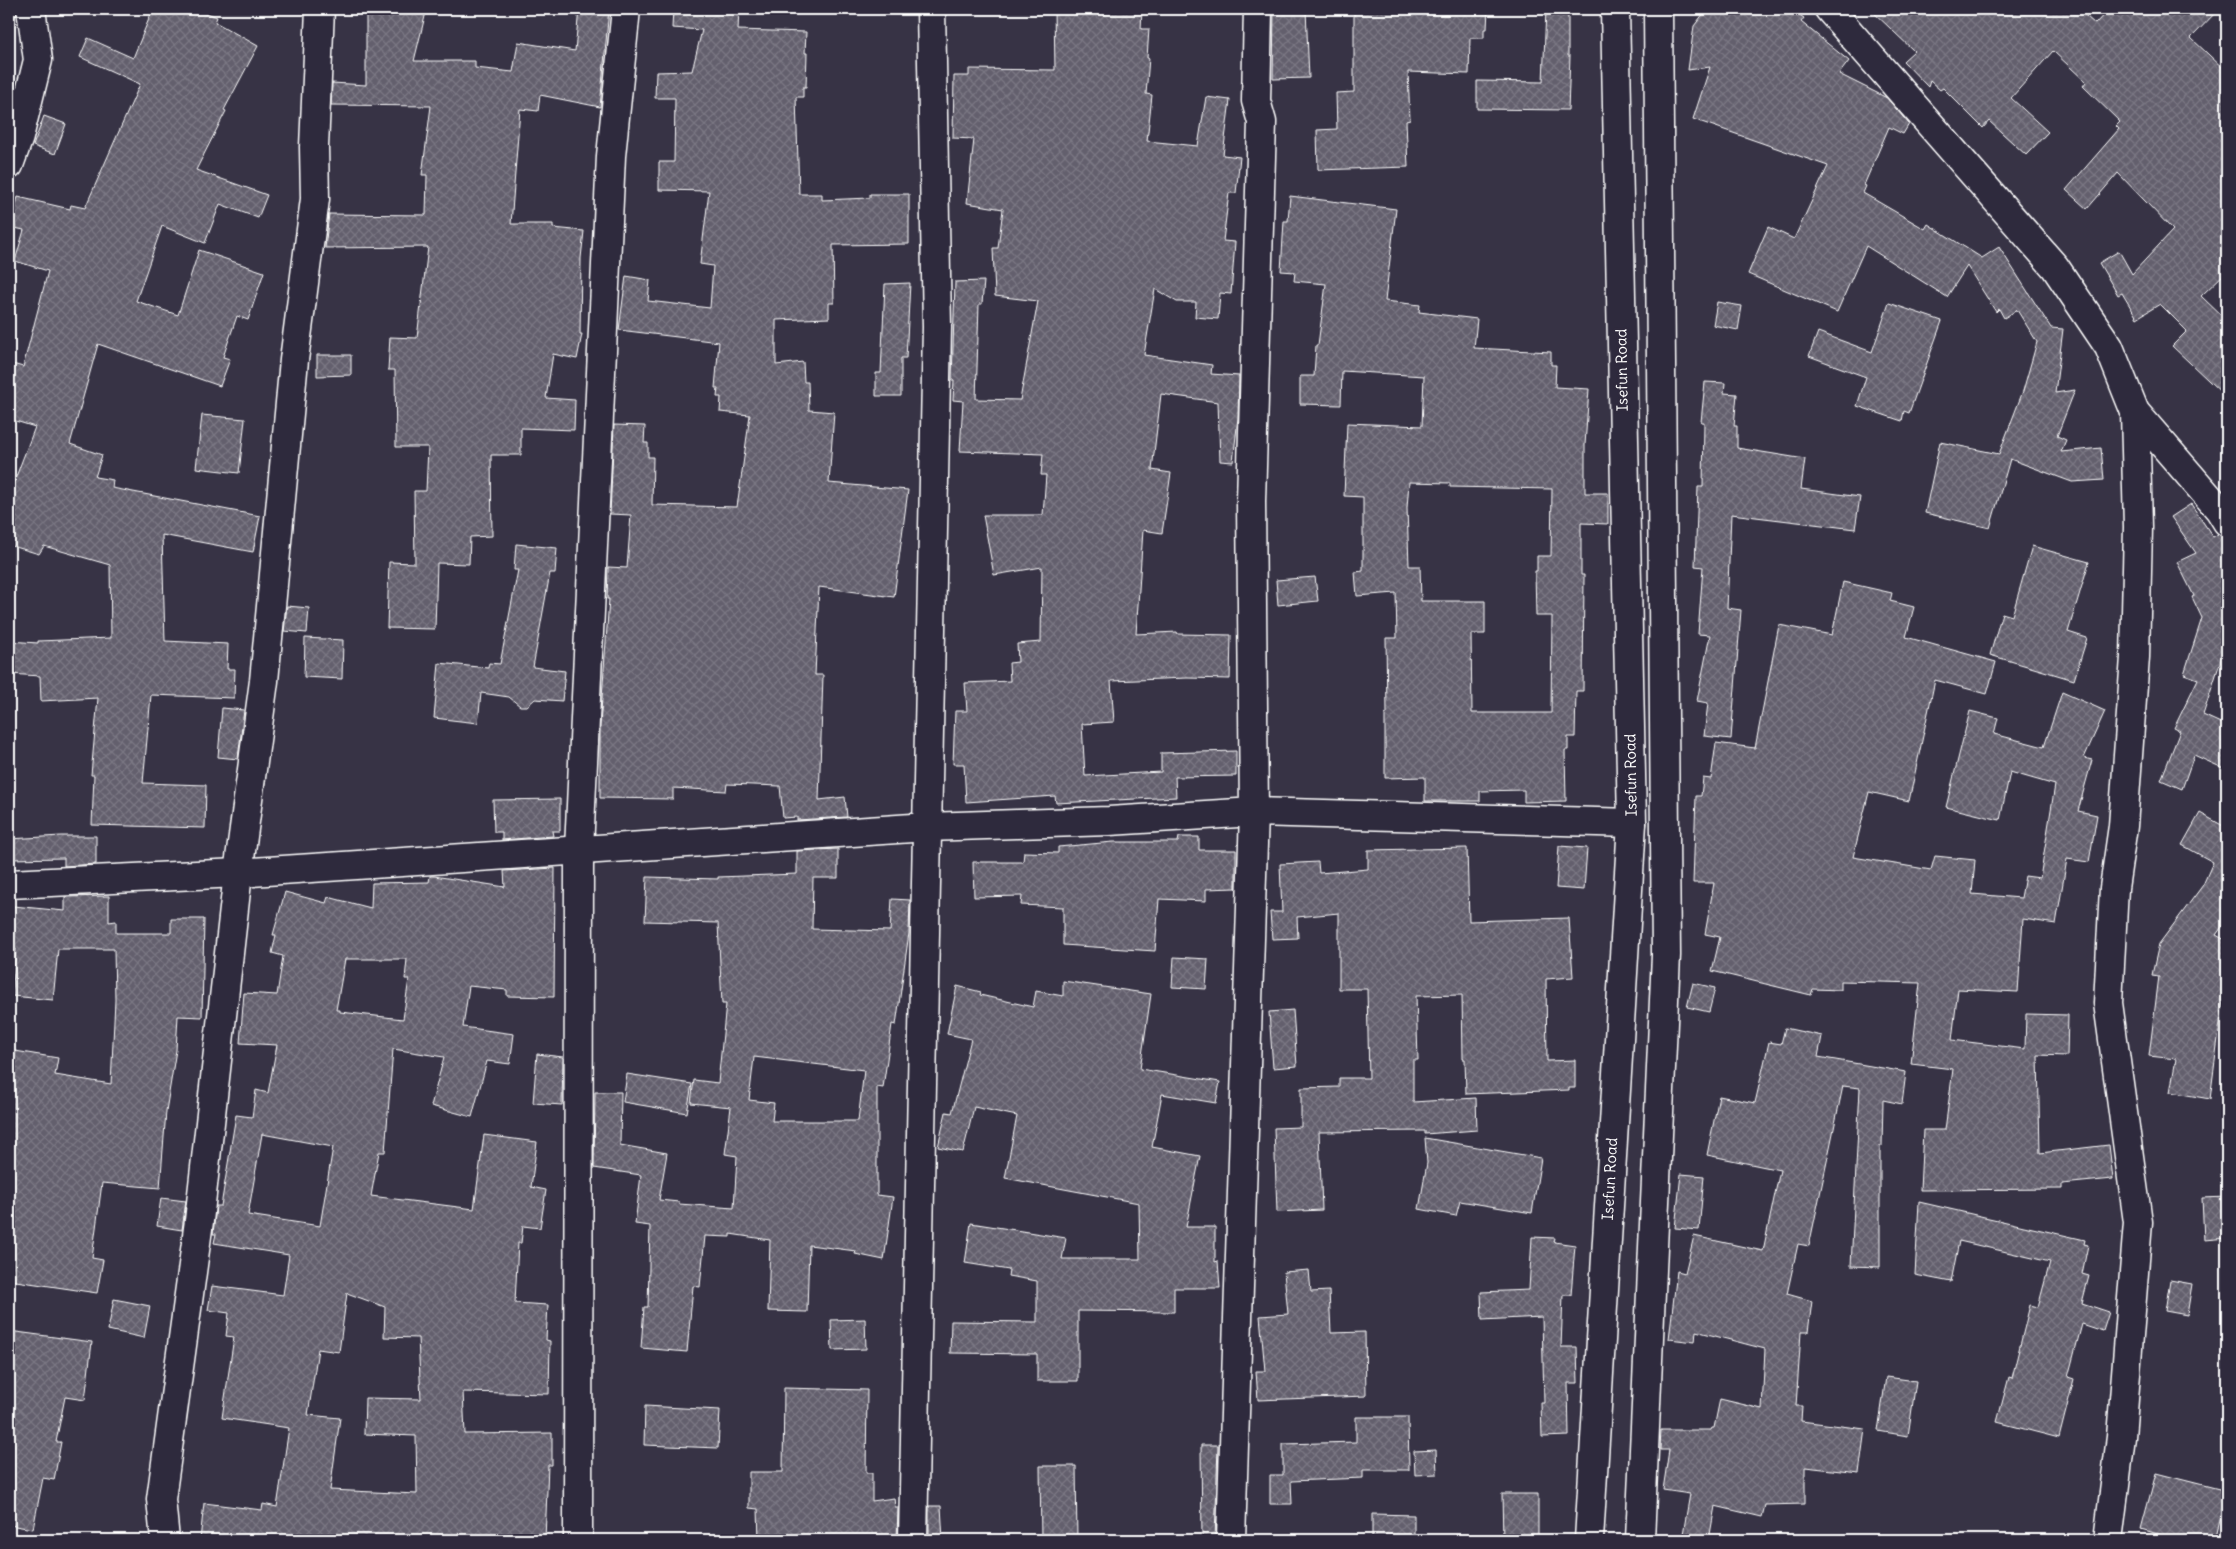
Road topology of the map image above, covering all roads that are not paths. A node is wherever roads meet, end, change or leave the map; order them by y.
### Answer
1 (31, 9) edge
2 (320, 9) edge
3 (626, 9) edge
4 (931, 9) edge
5 (1258, 9) edge
6 (1615, 9) edge
7 (1658, 9) edge
8 (1830, 9) edge
9 (9, 165) edge
10 (2135, 412) junction
11 (2227, 522) edge
12 (1254, 812) junction
13 (1632, 823) junction
14 (927, 826) junction
15 (579, 849) junction
16 (238, 874) junction
17 (9, 884) edge
18 (165, 1540) edge
19 (578, 1540) edge
20 (912, 1540) edge
21 (1231, 1540) edge
22 (1589, 1540) edge
23 (1640, 1540) edge
24 (2108, 1540) edge

1 - 9 street
2 - 16 street
3 - 15 street
4 - 14 street
5 - 12 street
6 - 13 street, Isefun Road
7 - 23 street
8 - 10 street
10 - 11 street
10 - 24 street
12 - 13 street
12 - 14 street
12 - 21 street
13 - 22 street, Isefun Road
14 - 15 street
14 - 20 street
15 - 16 street
15 - 19 street
16 - 17 street
16 - 18 street

